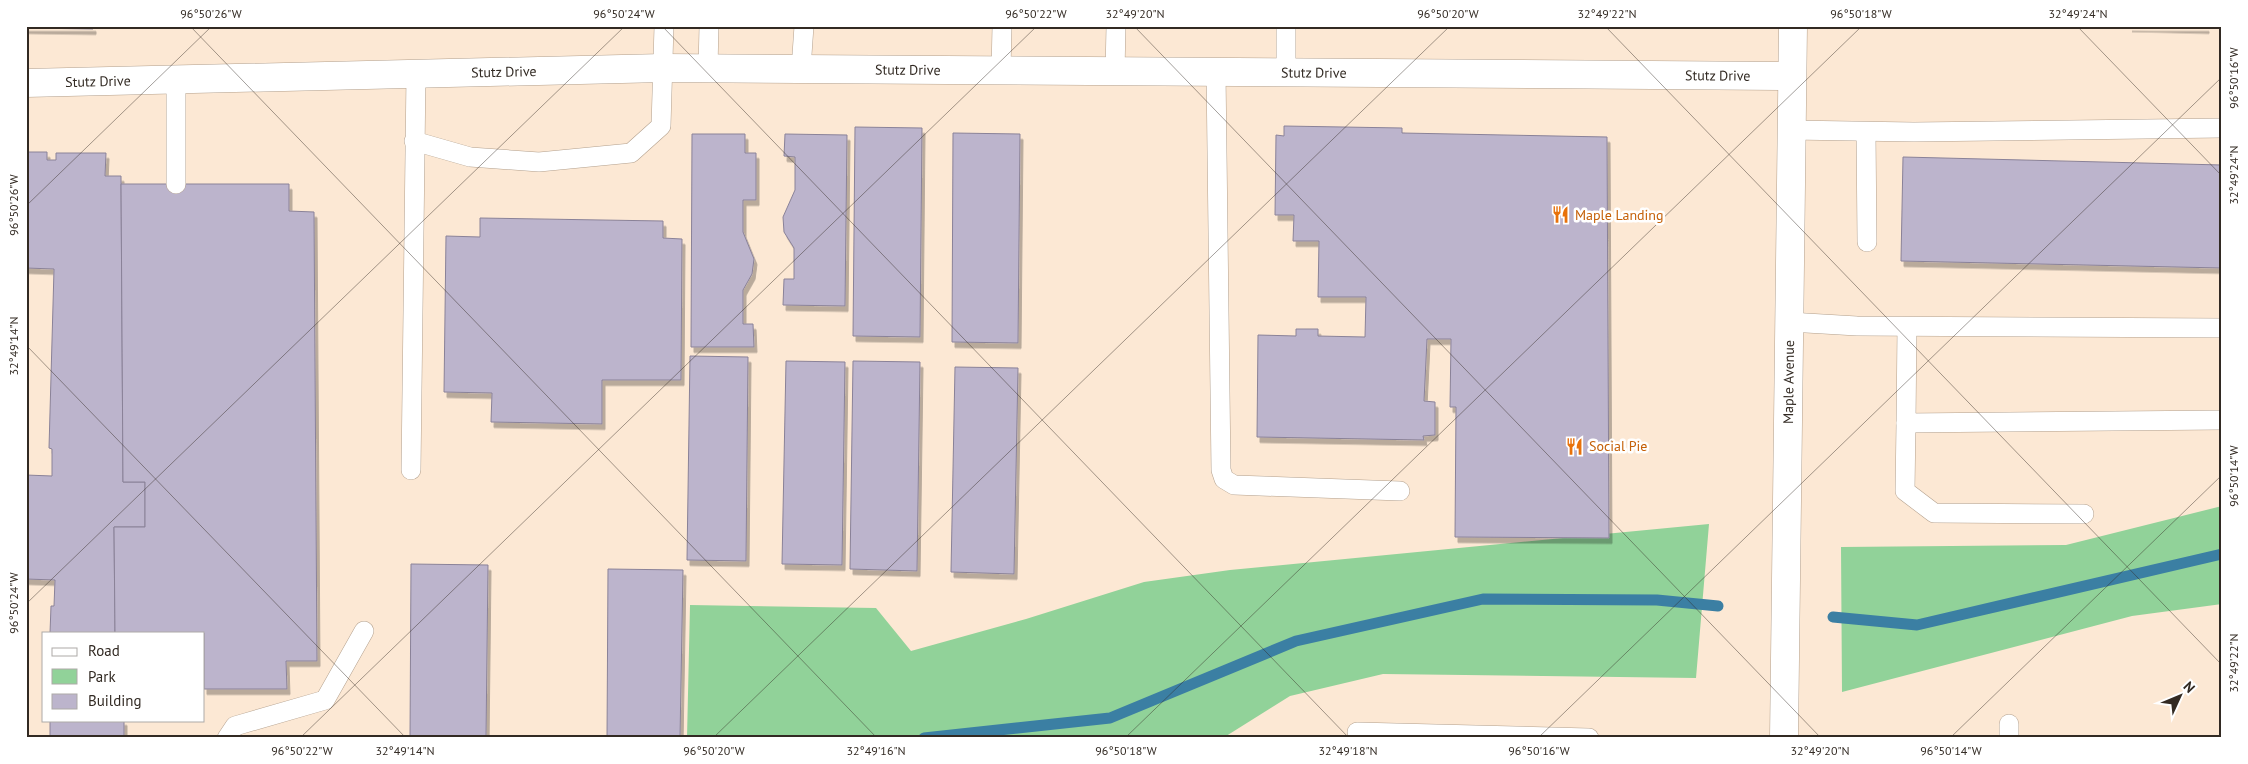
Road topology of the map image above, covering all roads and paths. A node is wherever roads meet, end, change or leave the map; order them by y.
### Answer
1 (664, 26) edge
2 (709, 26) edge
3 (804, 26) edge
4 (1002, 26) edge
5 (1116, 26) edge
6 (1286, 26) edge
7 (1793, 26) edge
8 (663, 68) junction
9 (708, 68) junction
10 (802, 69) junction
11 (1001, 70) junction
12 (1115, 72) junction
13 (1216, 72) junction
14 (1286, 73) junction
15 (416, 74) junction
16 (1791, 76) junction
17 (176, 80) junction
18 (26, 83) edge
19 (2222, 128) edge
20 (1791, 130) junction
21 (1866, 132) junction
22 (414, 141) junction
23 (176, 184) dead end
24 (1867, 242) dead end
25 (1789, 322) junction
26 (1907, 327) junction
27 (2222, 328) edge
28 (2222, 420) edge
29 (1906, 423) junction
30 (411, 470) dead end
31 (1400, 491) dead end
32 (2084, 514) dead end
33 (364, 631) dead end
34 (1357, 732) dead end
35 (227, 738) edge
36 (1589, 738) edge
37 (1784, 738) edge

1 - 8 lane
2 - 9 lane
3 - 10 lane
4 - 11 lane
5 - 12 lane
6 - 14 lane
7 - 16 street, Maple Avenue
8 - 9 street, Stutz Drive
8 - 15 street, Stutz Drive
8 - 22 lane
9 - 10 street, Stutz Drive
10 - 11 street, Stutz Drive
11 - 12 street, Stutz Drive
12 - 13 street, Stutz Drive
13 - 14 street, Stutz Drive
13 - 31 lane
14 - 16 street, Stutz Drive
15 - 17 street, Stutz Drive
15 - 22 lane
16 - 20 street, Maple Avenue
17 - 18 street, Stutz Drive
17 - 23 lane
19 - 21 lane
20 - 21 lane
20 - 25 street, Maple Avenue
21 - 24 lane
22 - 30 lane
25 - 26 lane
25 - 37 street, Maple Avenue
26 - 27 lane
26 - 29 lane
28 - 29 lane
29 - 32 lane
33 - 35 lane
34 - 36 lane

